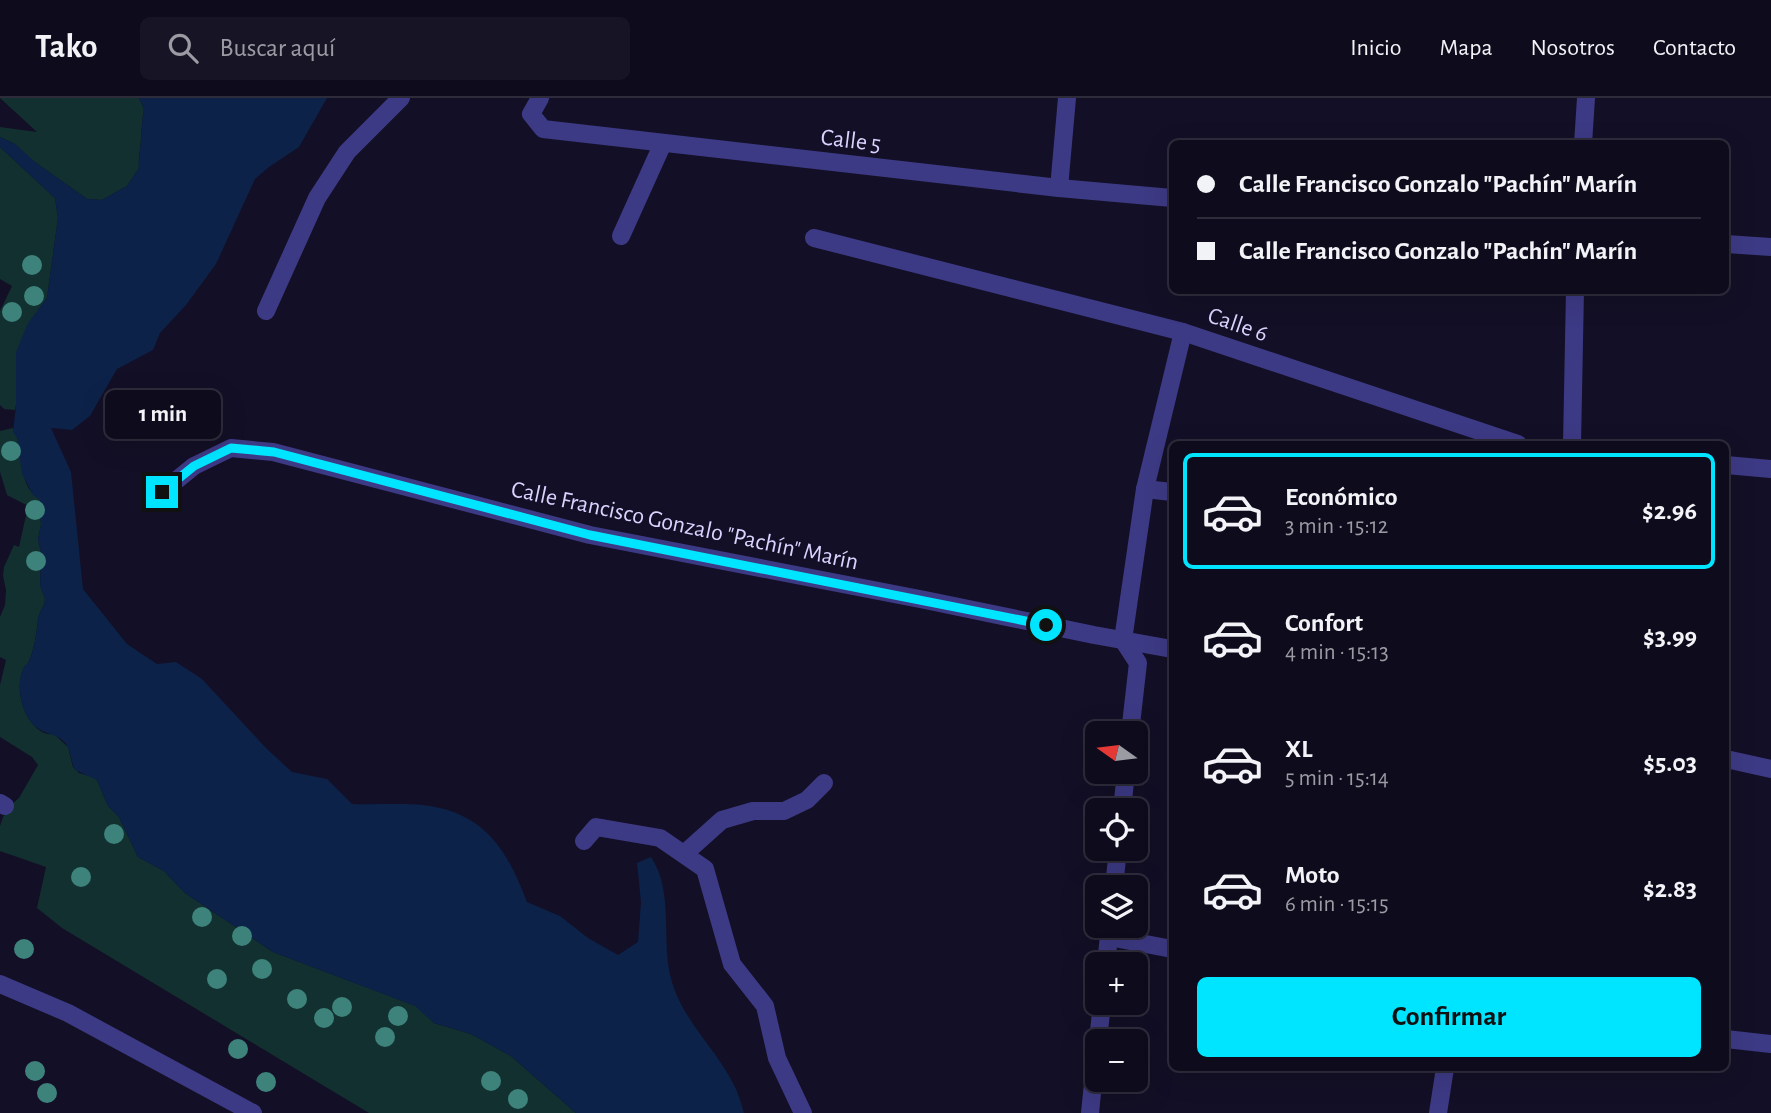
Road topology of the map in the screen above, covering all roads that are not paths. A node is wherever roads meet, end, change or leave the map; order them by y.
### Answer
1 (401, 98) edge
2 (1067, 98) edge
3 (1586, 98) edge
4 (536, 106) edge
5 (1583, 140) edge
6 (663, 143) junction
7 (1059, 188) junction
8 (1169, 198) edge
9 (621, 236) dead end
10 (814, 238) dead end
11 (1729, 244) edge
12 (1771, 247) edge
13 (1575, 294) edge
14 (266, 312) dead end
15 (1183, 332) junction
16 (1509, 441) edge
17 (1572, 441) edge
18 (1729, 465) edge
19 (1771, 469) edge
20 (1145, 489) junction
21 (162, 492) dead end
22 (1169, 492) edge
23 (1123, 640) junction
24 (1169, 648) edge
25 (1131, 721) edge
26 (1729, 760) edge
27 (1771, 769) edge
28 (824, 783) dead end
29 (584, 841) dead end
30 (684, 854) junction
31 (1134, 938) edge
32 (1169, 948) edge
33 (0, 984) edge
34 (1729, 1039) edge
35 (1771, 1044) edge
36 (1445, 1071) edge
37 (1092, 1092) edge
38 (253, 1113) edge
39 (803, 1113) edge
40 (1090, 1113) edge
41 (1438, 1113) edge

1 - 14 street
2 - 7 street
3 - 5 street
4 - 6 street, Calle 5
6 - 7 street, Calle 5
6 - 9 street
7 - 8 street, Calle 5
10 - 15 street, Calle 6
11 - 12 street
13 - 17 street
15 - 16 street, Calle 6
15 - 20 street
18 - 19 street
20 - 22 street
20 - 23 street
21 - 23 street, Calle Francisco Gonzalo "Pachín" Marín
23 - 24 street, Calle Francisco Gonzalo "Pachín" Marín
23 - 25 street
26 - 27 street
28 - 30 street
29 - 30 street
30 - 39 street
31 - 32 street
33 - 38 street
34 - 35 street
36 - 41 street
37 - 40 street

